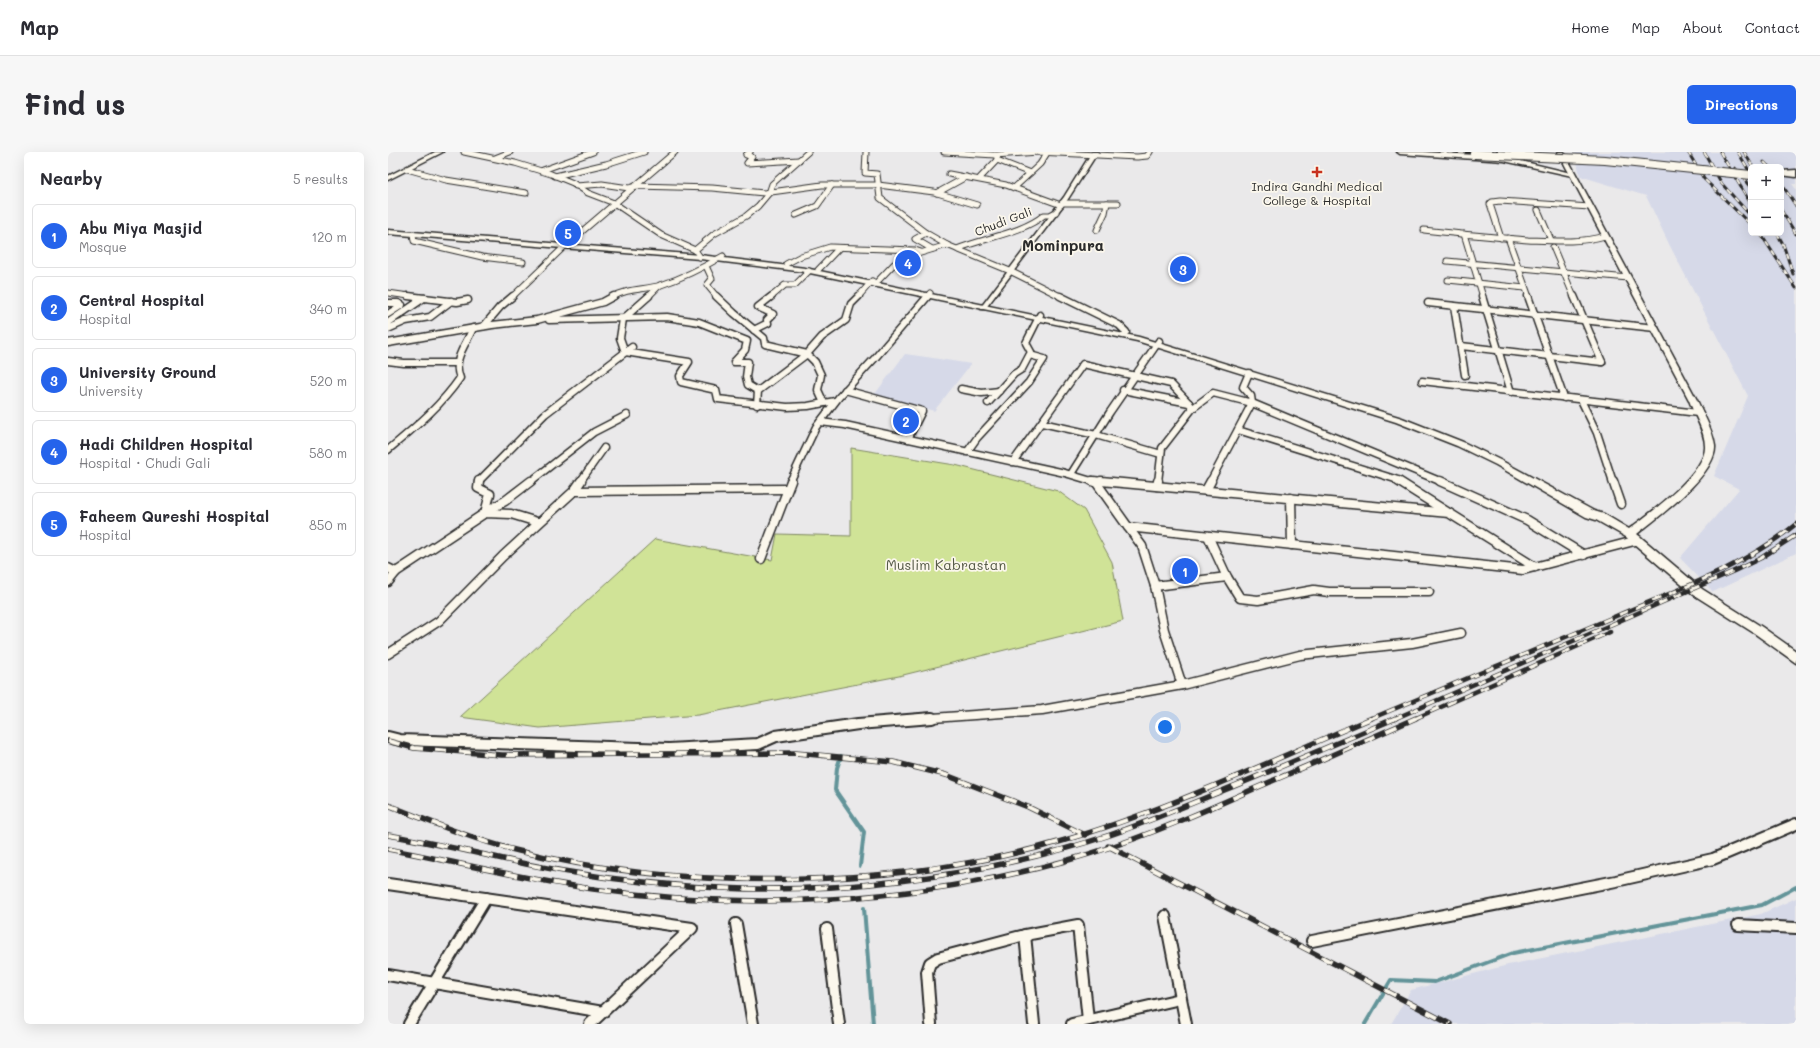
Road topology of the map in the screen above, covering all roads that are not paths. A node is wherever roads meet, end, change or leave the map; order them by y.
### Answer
1 (436, 152) edge
2 (440, 152) edge
3 (464, 152) edge
4 (510, 152) edge
5 (593, 152) edge
6 (644, 152) edge
7 (675, 152) edge
8 (750, 152) edge
9 (808, 152) edge
10 (866, 152) edge
11 (944, 152) edge
12 (1038, 152) edge
13 (1150, 152) edge
14 (1400, 152) edge
15 (1442, 152) edge
16 (1502, 152) edge
17 (1560, 152) edge
18 (967, 153) edge
19 (1047, 153) edge
20 (1095, 153) edge
21 (995, 155) junction
22 (1505, 156) edge
23 (1605, 157) junction
24 (495, 158) junction
25 (800, 160) junction
26 (997, 160) junction
27 (407, 169) junction
28 (543, 170) junction
29 (1748, 170) edge
30 (1030, 173) junction
31 (1784, 173) edge
32 (1796, 173) edge
33 (949, 174) dead end
34 (1572, 174) junction
35 (1748, 175) edge
36 (555, 176) junction
37 (966, 176) junction
38 (388, 177) edge
39 (980, 178) junction
40 (1784, 179) edge
41 (1796, 180) edge
42 (832, 185) junction
43 (878, 185) junction
44 (576, 186) junction
45 (636, 186) junction
46 (1014, 188) junction
47 (770, 193) junction
48 (937, 193) junction
49 (526, 194) dead end
50 (614, 203) junction
51 (1107, 203) junction
52 (1118, 203) dead end
53 (1061, 204) junction
54 (977, 205) dead end
55 (1590, 207) junction
56 (1538, 210) dead end
57 (1056, 212) junction
58 (796, 215) dead end
59 (388, 229) edge
60 (1097, 230) dead end
61 (1424, 230) dead end
62 (388, 232) edge
63 (926, 233) junction
64 (413, 234) junction
65 (1464, 234) junction
66 (1605, 236) junction
67 (1501, 238) junction
68 (1508, 238) junction
69 (1551, 240) junction
70 (568, 243) junction
71 (947, 244) junction
72 (839, 248) junction
73 (1553, 248) dead end
74 (932, 249) junction
75 (957, 249) junction
76 (922, 252) junction
77 (698, 253) junction
78 (721, 257) junction
79 (1447, 261) dead end
80 (523, 262) dead end
81 (786, 264) junction
82 (1472, 264) junction
83 (706, 266) junction
84 (1518, 268) junction
85 (814, 271) junction
86 (1010, 271) junction
87 (1564, 272) junction
88 (1628, 278) junction
89 (1448, 280) dead end
90 (873, 282) junction
91 (1478, 283) junction
92 (660, 285) junction
93 (1525, 288) junction
94 (388, 293) edge
95 (929, 294) junction
96 (424, 298) junction
97 (468, 300) dead end
98 (451, 302) junction
99 (388, 303) edge
100 (1428, 303) dead end
101 (984, 306) junction
102 (1454, 306) junction
103 (1487, 309) junction
104 (388, 314) edge
105 (1535, 315) junction
106 (1039, 317) junction
107 (623, 319) junction
108 (537, 320) junction
109 (1584, 320) junction
110 (484, 326) junction
111 (389, 327) edge
112 (473, 328) junction
113 (1655, 328) junction
114 (754, 330) junction
115 (1126, 332) junction
116 (1157, 342) junction
117 (388, 343) edge
118 (1460, 346) junction
119 (632, 347) dead end
120 (1497, 349) junction
121 (625, 352) junction
122 (807, 354) junction
123 (1030, 355) junction
124 (1549, 356) junction
125 (388, 361) edge
126 (456, 363) junction
127 (1249, 373) junction
128 (1465, 375) dead end
129 (1133, 376) junction
130 (1422, 381) dead end
131 (1291, 384) junction
132 (961, 389) dead end
133 (845, 390) junction
134 (998, 390) junction
135 (1123, 390) junction
136 (758, 391) junction
137 (1511, 392) junction
138 (1564, 398) junction
139 (1581, 400) junction
140 (835, 401) junction
141 (824, 403) junction
142 (988, 403) dead end
143 (1252, 403) junction
144 (756, 405) junction
145 (1191, 406) junction
146 (1698, 413) junction
147 (627, 415) dead end
148 (820, 422) junction
149 (1042, 423) junction
150 (1238, 430) junction
151 (1096, 435) junction
152 (908, 439) junction
153 (604, 448) dead end
154 (388, 450) edge
155 (967, 452) junction
156 (1162, 454) junction
157 (1013, 462) junction
158 (1071, 474) junction
159 (1088, 479) junction
160 (1158, 486) junction
161 (787, 489) junction
162 (1206, 490) junction
163 (574, 491) junction
164 (1291, 498) junction
165 (1621, 504) dead end
166 (485, 513) junction
167 (1449, 513) junction
168 (537, 522) junction
169 (1128, 527) junction
170 (1208, 536) junction
171 (1634, 537) junction
172 (1292, 545) junction
173 (1584, 555) junction
174 (761, 559) dead end
175 (1535, 567) junction
176 (388, 568) edge
177 (396, 572) junction
178 (1227, 577) junction
179 (388, 582) edge
180 (1155, 586) junction
181 (1429, 592) dead end
182 (1461, 633) dead end
183 (388, 654) edge
184 (1796, 658) edge
185 (1182, 685) junction
186 (388, 737) edge
187 (1796, 824) edge
188 (388, 884) edge
189 (486, 898) junction
190 (1165, 916) dead end
191 (736, 924) dead end
192 (1738, 925) dead end
193 (1796, 928) edge
194 (827, 929) dead end
195 (1025, 935) junction
196 (1312, 940) dead end
197 (388, 975) edge
198 (434, 983) junction
199 (1180, 999) junction
200 (603, 1012) junction
201 (1088, 1020) junction
202 (409, 1024) edge
203 (590, 1024) edge
204 (753, 1024) edge
205 (839, 1024) edge
206 (931, 1024) edge
207 (1034, 1024) edge
208 (1072, 1024) edge
209 (1186, 1024) edge

1 - 38 main road
2 - 27 main road
3 - 24 street
4 - 24 street
5 - 28 street
6 - 36 street
7 - 45 street
8 - 25 street
9 - 25 street
10 - 43 street
11 - 18 street
12 - 19 street
12 - 21 street
13 - 20 street
14 - 22 street
15 - 23 highway, bridge
16 - 22 street
17 - 34 main road
18 - 21 street
19 - 20 street
19 - 30 street
20 - 53 street
21 - 26 street
22 - 23 highway
22 - 34 street
23 - 29 highway
23 - 35 highway, bridge
24 - 28 street
25 - 47 street
26 - 30 street
26 - 39 street
27 - 38 main road
27 - 49 street
28 - 36 street
30 - 46 street
31 - 32 highway
33 - 37 street
34 - 55 main road
36 - 44 street
37 - 39 street
37 - 48 street
39 - 46 street
40 - 41 highway
42 - 43 street
42 - 47 street
42 - 58 street
43 - 48 street
43 - 63 street
44 - 45 street
44 - 50 street
45 - 47 street
45 - 50 street
46 - 53 street
47 - 77 street
48 - 54 street
50 - 70 street
50 - 77 street
51 - 52 street
51 - 53 street
51 - 60 street
53 - 57 street
55 - 66 main road
55 - 67 street
56 - 69 street
57 - 75 street, Chudi Gali
57 - 86 street
59 - 70 main road
61 - 65 street
62 - 64 main road
63 - 71 street
63 - 74 street
64 - 70 main road
64 - 80 street
65 - 67 street
65 - 82 street
66 - 69 street
66 - 88 main road
67 - 68 street
68 - 69 street
68 - 84 street
70 - 77 main road
70 - 110 street
71 - 74 street
71 - 75 street
72 - 76 street
72 - 81 street
72 - 85 street
73 - 87 street
74 - 76 street
75 - 86 street
76 - 90 street
77 - 78 main road
78 - 81 main road
78 - 83 street
78 - 85 main road
79 - 82 street
81 - 85 main road
82 - 84 street
82 - 91 street
83 - 92 street
83 - 114 street
84 - 87 street
84 - 93 street
85 - 90 main road
85 - 114 street
86 - 101 street
86 - 115 street
87 - 88 street
87 - 109 street
88 - 113 main road
89 - 91 street
90 - 95 main road
90 - 122 street
91 - 93 street
91 - 103 street
92 - 107 street
92 - 108 street
93 - 105 street
94 - 96 street
95 - 101 main road
95 - 133 street
96 - 98 street
96 - 111 street
97 - 98 street
98 - 111 street
99 - 104 street
100 - 102 street
101 - 106 main road
102 - 103 street
102 - 118 street
103 - 105 street
103 - 120 street
105 - 109 street
105 - 124 street
106 - 115 main road
106 - 116 main road
106 - 123 street
107 - 108 street
107 - 121 street
107 - 136 street
108 - 110 street
109 - 113 street
109 - 124 street
110 - 112 street
112 - 117 street
112 - 126 street
113 - 146 main road
114 - 122 street
115 - 116 main road
116 - 127 main road
116 - 129 street
116 - 131 main road
118 - 120 street
118 - 128 street
119 - 121 street
120 - 124 street
120 - 137 street
121 - 144 street
121 - 166 street
122 - 136 street
122 - 141 street
123 - 134 street
123 - 155 street
124 - 138 street
125 - 126 street
126 - 154 street
127 - 131 main road
127 - 143 street
129 - 135 street
129 - 145 street
129 - 149 street
130 - 137 street
131 - 171 main road
132 - 134 street
133 - 140 street
133 - 152 street
134 - 142 street
135 - 145 street
135 - 151 street
136 - 144 street
137 - 138 street
138 - 139 street
139 - 146 street
139 - 165 street
140 - 141 street
140 - 148 street
141 - 144 street
143 - 145 street
143 - 150 street
143 - 173 street
145 - 156 street
146 - 171 main road
147 - 166 street
148 - 152 street
148 - 161 street
149 - 151 street
149 - 157 street
150 - 162 street
150 - 167 street
151 - 156 street
151 - 158 street
152 - 155 street
153 - 163 street
155 - 157 street
156 - 160 street
157 - 158 street
158 - 159 street
159 - 160 street
159 - 169 street
160 - 162 street
161 - 163 street
161 - 174 street
162 - 164 street
163 - 168 street
164 - 167 street
164 - 172 street
166 - 168 street
166 - 177 street
167 - 175 street
168 - 183 street
169 - 170 street
169 - 180 street
170 - 172 street
170 - 178 street
171 - 173 street
171 - 184 main road
172 - 175 street
173 - 175 street
176 - 177 street
177 - 179 street
178 - 180 street
178 - 181 street
180 - 185 street
182 - 185 street
185 - 186 street
187 - 196 street
188 - 189 street
189 - 198 street
189 - 200 street
190 - 199 street
191 - 204 street
192 - 193 street
194 - 205 street
195 - 201 street
195 - 206 street
195 - 207 street
197 - 198 street
198 - 200 street
198 - 202 street
199 - 201 street
199 - 209 street
200 - 203 street
201 - 208 street

